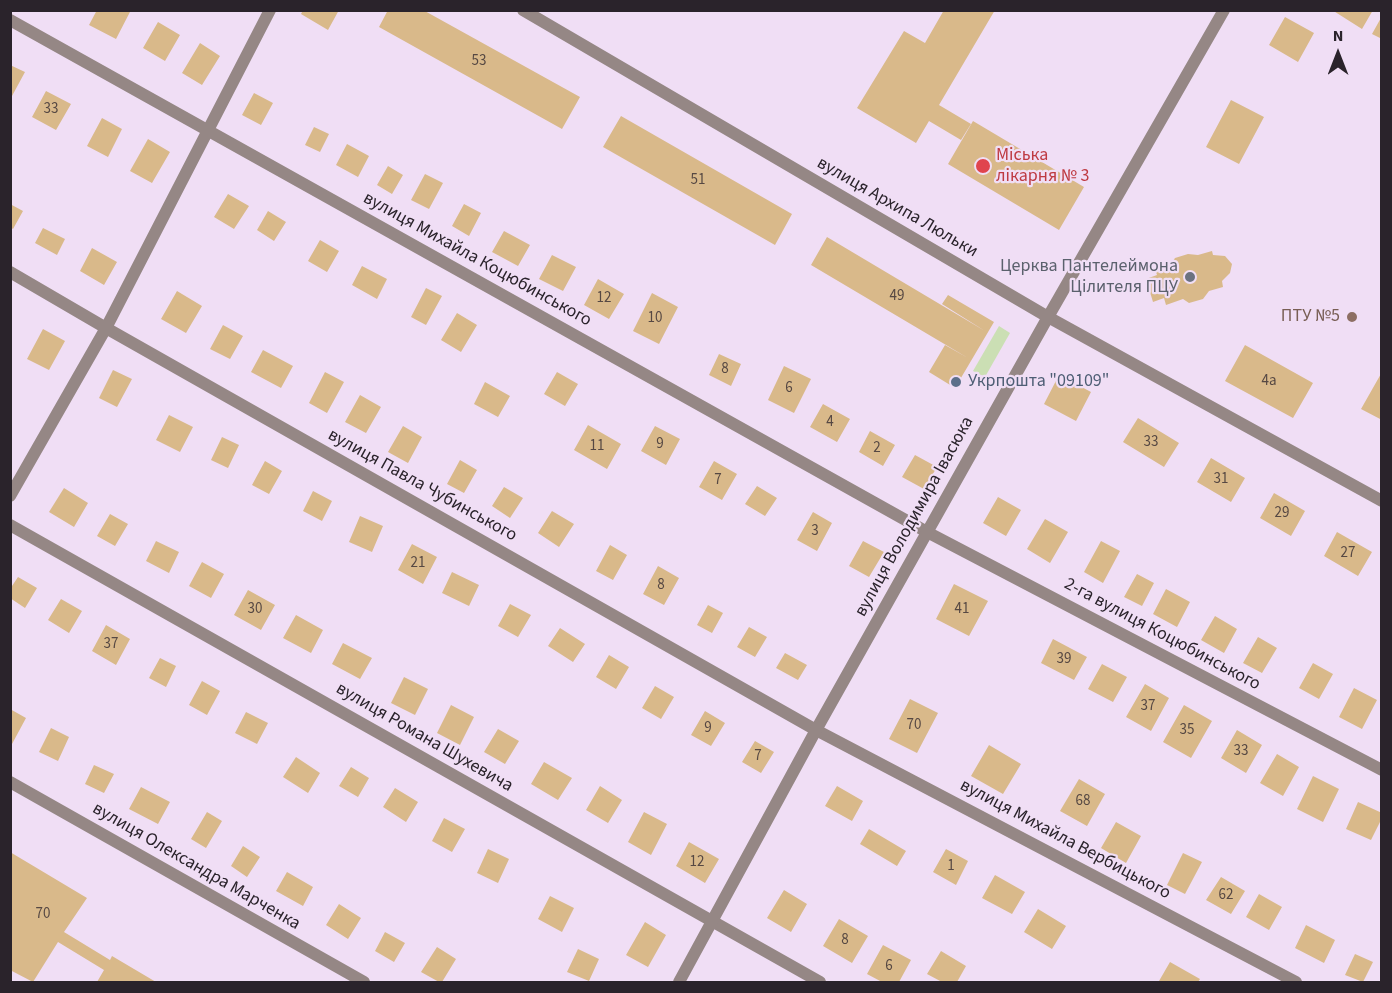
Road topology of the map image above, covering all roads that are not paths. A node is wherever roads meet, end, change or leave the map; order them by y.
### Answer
1 (270, 10) edge
2 (523, 10) edge
3 (1224, 10) edge
4 (10, 20) edge
5 (209, 131) junction
6 (10, 272) edge
7 (1048, 317) junction
8 (106, 328) junction
9 (10, 496) edge
10 (1382, 501) edge
11 (10, 525) edge
12 (927, 532) junction
13 (816, 730) junction
14 (1382, 770) edge
15 (10, 782) edge
16 (712, 923) junction
17 (364, 982) edge
18 (679, 982) edge
19 (820, 982) edge
20 (1296, 982) edge

1 - 5 street
2 - 7 street, вулиця Архипа Люльки
3 - 7 street, вулиця Володимира Івасюка
4 - 5 street, вулиця Михайла Коцюбинського
5 - 8 street
5 - 12 street, вулиця Михайла Коцюбинського
6 - 8 street, вулиця Павла Чубинського
7 - 10 street, вулиця Архипа Люльки
7 - 12 street, вулиця Володимира Івасюка
8 - 9 street
8 - 13 street, вулиця Павла Чубинського
11 - 16 street, вулиця Романа Шухевича
12 - 13 street, вулиця Володимира Івасюка
12 - 14 street, 2-га вулиця Коцюбинського
13 - 16 street, вулиця Володимира Івасюка
13 - 20 street, вулиця Михайла Вербицького
15 - 17 street, вулиця Олександра Марченка
16 - 18 street, вулиця Володимира Івасюка
16 - 19 street, вулиця Романа Шухевича

